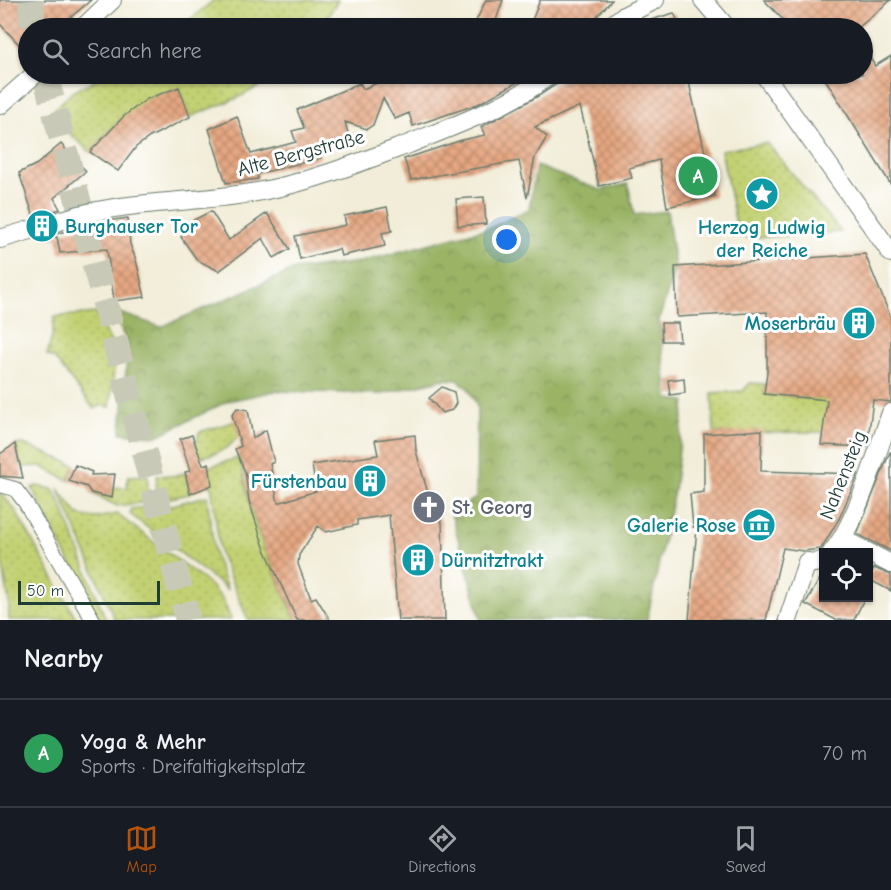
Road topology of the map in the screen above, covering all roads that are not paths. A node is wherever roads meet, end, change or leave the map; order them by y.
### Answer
1 (112, 0) edge
2 (655, 0) edge
3 (703, 0) edge
4 (93, 18) edge
5 (621, 18) edge
6 (718, 18) edge
7 (24, 84) edge
8 (536, 84) edge
9 (771, 84) edge
10 (0, 105) edge
11 (0, 239) edge
12 (891, 253) edge
13 (891, 413) edge
14 (0, 485) edge
15 (837, 546) edge
16 (819, 562) edge
17 (891, 564) edge
18 (93, 620) edge
19 (788, 620) edge

1 - 4 street
2 - 5 street
3 - 6 street
7 - 10 street
8 - 11 street, Alte Bergstraße
9 - 12 street
13 - 15 street, Nahensteig
14 - 18 street
15 - 17 street
16 - 19 street

